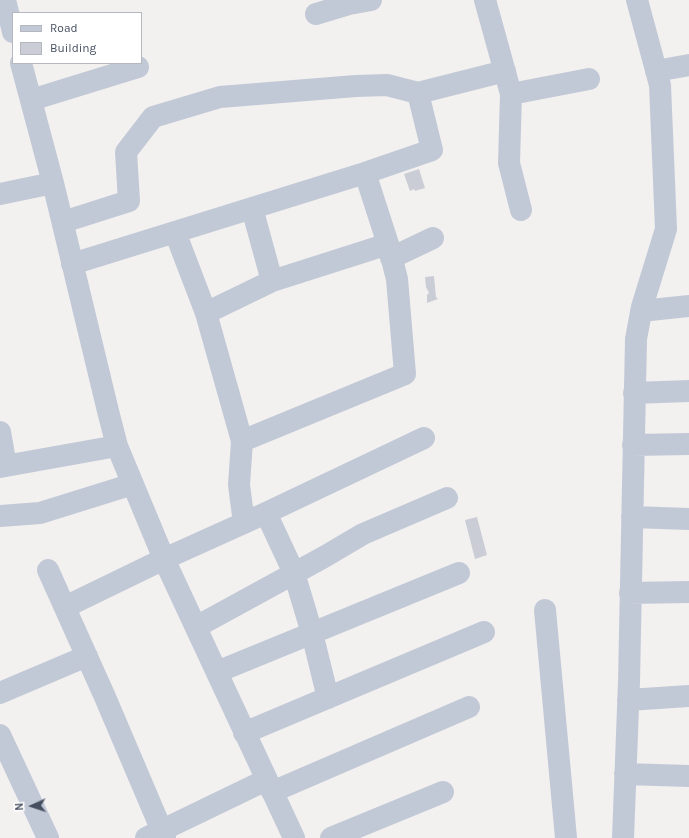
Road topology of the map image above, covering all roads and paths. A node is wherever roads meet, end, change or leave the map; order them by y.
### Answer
1 (5, 0) edge
2 (371, 0) edge
3 (485, 0) edge
4 (637, 0) edge
5 (316, 14) dead end
6 (12, 28) edge
7 (21, 64) edge
8 (689, 65) edge
9 (138, 67) dead end
10 (505, 71) junction
11 (656, 71) junction
12 (589, 79) dead end
13 (418, 93) junction
14 (511, 94) junction
15 (31, 100) junction
16 (365, 173) junction
17 (53, 183) junction
18 (0, 194) edge
19 (252, 208) junction
20 (521, 210) dead end
21 (62, 222) junction
22 (175, 232) junction
23 (434, 238) dead end
24 (390, 251) junction
25 (72, 264) junction
26 (272, 280) junction
27 (689, 306) edge
28 (641, 312) junction
29 (206, 313) junction
30 (689, 391) edge
31 (634, 393) junction
32 (0, 432) edge
33 (424, 438) dead end
34 (242, 441) junction
35 (689, 444) edge
36 (633, 445) junction
37 (117, 446) junction
38 (3, 466) edge
39 (133, 484) junction
40 (447, 498) dead end
41 (266, 513) junction
42 (0, 516) edge
43 (632, 517) junction
44 (689, 519) edge
45 (244, 523) junction
46 (164, 559) junction
47 (48, 570) dead end
48 (459, 572) dead end
49 (294, 573) junction
50 (689, 592) edge
51 (630, 594) junction
52 (65, 608) junction
53 (545, 610) dead end
54 (196, 627) junction
55 (484, 632) dead end
56 (312, 633) junction
57 (87, 656) junction
58 (217, 672) junction
59 (0, 693) edge
60 (689, 696) edge
61 (328, 698) junction
62 (628, 700) junction
63 (469, 707) dead end
64 (244, 733) junction
65 (0, 735) edge
66 (625, 774) junction
67 (689, 776) edge
68 (9, 777) edge
69 (269, 786) junction
70 (443, 792) dead end
71 (157, 835) edge
72 (48, 838) edge
73 (294, 838) edge
74 (330, 838) edge
75 (566, 838) edge
76 (623, 838) edge

1 - 6 street
2 - 5 street
3 - 10 street
4 - 11 street
7 - 15 street
8 - 11 street
9 - 15 street
10 - 13 street
10 - 14 street
11 - 28 street
12 - 14 street
13 - 16 street
13 - 21 street
14 - 20 street
15 - 17 street
16 - 19 street
16 - 24 street
17 - 18 street
17 - 21 street
19 - 22 street
19 - 26 street
21 - 25 street
22 - 25 street
22 - 29 street
23 - 24 street
24 - 26 street
24 - 34 street
25 - 37 street
26 - 29 street
27 - 28 street
28 - 31 street
29 - 34 street
30 - 31 street
31 - 36 street
32 - 38 street
33 - 41 street
34 - 45 street
35 - 36 street
36 - 43 street
37 - 38 street
37 - 39 street
39 - 42 street
39 - 46 street
40 - 49 street
41 - 45 street
41 - 49 street
43 - 44 street
43 - 51 street
45 - 46 street
46 - 52 street
46 - 54 street
47 - 52 street
48 - 56 street
49 - 54 street
49 - 56 street
50 - 51 street
51 - 62 street
52 - 57 street
53 - 75 street
54 - 58 street
55 - 61 street
56 - 58 street
56 - 61 street
57 - 59 street
57 - 71 street
58 - 64 street
60 - 62 street
61 - 64 street
62 - 66 street
63 - 69 street
64 - 69 street
65 - 68 street
66 - 67 street
66 - 76 street
68 - 72 street
69 - 71 street
69 - 73 street
70 - 74 street

